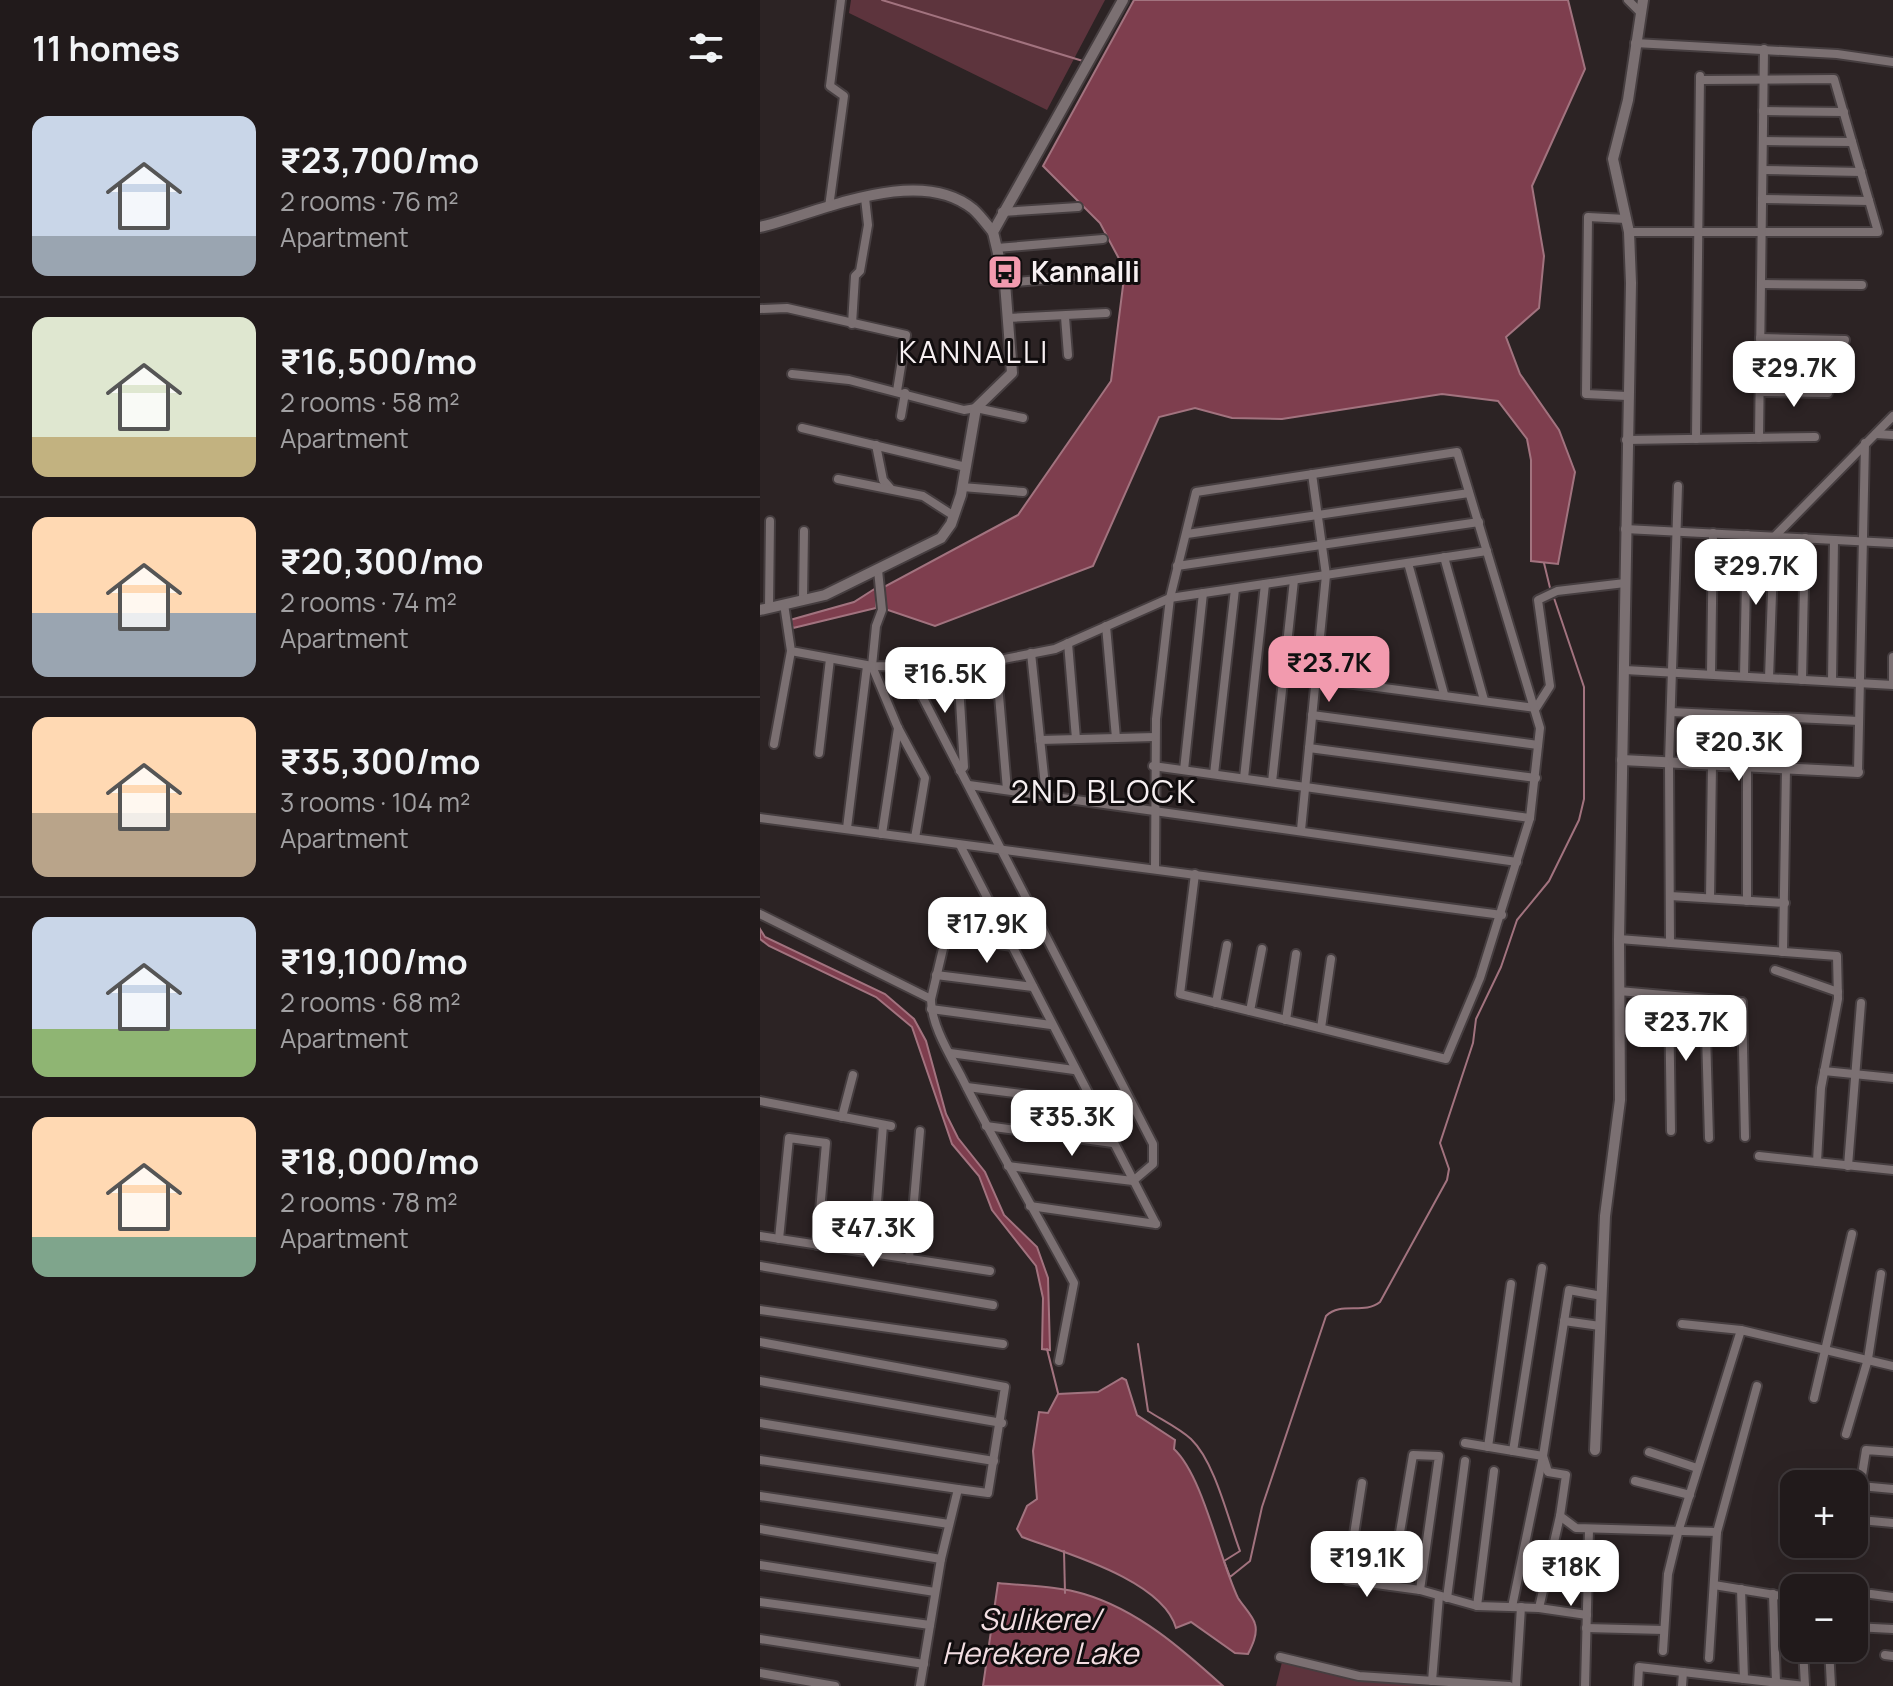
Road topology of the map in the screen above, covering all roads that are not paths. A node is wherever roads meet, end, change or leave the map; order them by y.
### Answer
1 (841, 0) edge
2 (1123, 0) edge
3 (1628, 0) edge
4 (1643, 0) edge
5 (1641, 13) junction
6 (1635, 43) junction
7 (1764, 49) junction
8 (1893, 62) edge
9 (1764, 80) junction
10 (1763, 111) junction
11 (1844, 112) junction
12 (1763, 141) junction
13 (1852, 142) junction
14 (1763, 170) junction
15 (1861, 172) junction
16 (865, 198) junction
17 (1762, 199) junction
18 (1869, 201) junction
19 (829, 207) junction
20 (1078, 207) dead end
21 (1001, 212) junction
22 (1626, 219) junction
23 (760, 227) edge
24 (993, 232) junction
25 (1629, 232) junction
26 (1700, 232) junction
27 (1762, 232) junction
28 (1103, 239) dead end
29 (997, 248) junction
30 (1097, 275) dead end
31 (1005, 283) junction
32 (1761, 284) junction
33 (1862, 285) dead end
34 (760, 309) edge
35 (1106, 313) dead end
36 (1065, 317) junction
37 (1008, 318) junction
38 (852, 324) junction
39 (1760, 338) junction
40 (1845, 340) dead end
41 (1068, 355) dead end
42 (792, 374) dead end
43 (901, 392) junction
44 (1760, 392) junction
45 (1828, 393) dead end
46 (1627, 396) junction
47 (976, 408) junction
48 (901, 416) dead end
49 (1893, 416) edge
50 (1023, 418) dead end
51 (802, 428) dead end
52 (1876, 434) junction
53 (1893, 435) edge
54 (1815, 437) dead end
55 (1759, 438) junction
56 (1696, 439) junction
57 (1626, 440) junction
58 (1865, 443) junction
59 (876, 445) junction
60 (966, 467) junction
61 (1312, 474) junction
62 (838, 479) dead end
63 (1678, 486) dead end
64 (962, 487) junction
65 (890, 489) junction
66 (1023, 492) dead end
67 (1469, 493) junction
68 (954, 516) junction
69 (1318, 517) junction
70 (770, 521) dead end
71 (1479, 522) junction
72 (1625, 529) junction
73 (804, 531) dead end
74 (1677, 531) junction
75 (1713, 533) junction
76 (1187, 534) junction
77 (1747, 535) junction
78 (1774, 537) junction
79 (1805, 538) junction
80 (1834, 540) junction
81 (1862, 542) junction
82 (1893, 543) edge
83 (1322, 545) junction
84 (1487, 551) junction
85 (1444, 557) junction
86 (1408, 563) junction
87 (1177, 566) junction
88 (878, 570) junction
89 (1326, 575) junction
90 (1294, 580) junction
91 (1625, 583) junction
92 (1265, 584) junction
93 (1235, 589) junction
94 (1203, 593) junction
95 (1170, 598) junction
96 (803, 600) junction
97 (784, 604) junction
98 (764, 609) edge
99 (1106, 626) junction
100 (1068, 643) junction
101 (791, 651) junction
102 (1031, 653) junction
103 (1893, 657) edge
104 (830, 659) junction
105 (996, 660) junction
106 (870, 666) junction
107 (958, 668) junction
108 (908, 669) junction
109 (1625, 670) junction
110 (1672, 673) junction
111 (1711, 674) junction
112 (1744, 676) junction
113 (1769, 678) junction
114 (1316, 679) junction
115 (1802, 680) junction
116 (1832, 681) junction
117 (1860, 683) junction
118 (1893, 684) edge
119 (1444, 694) junction
120 (1484, 700) junction
121 (1536, 708) junction
122 (1671, 712) junction
123 (1312, 715) junction
124 (1859, 721) junction
125 (898, 728) junction
126 (1155, 737) junction
127 (1116, 738) junction
128 (1076, 739) junction
129 (1040, 740) junction
130 (774, 744) dead end
131 (1538, 745) junction
132 (1309, 748) junction
133 (819, 753) dead end
134 (1622, 760) junction
135 (1669, 762) junction
136 (1712, 765) junction
137 (1153, 766) junction
138 (1747, 766) junction
139 (1786, 768) junction
140 (1184, 770) junction
141 (960, 771) junction
142 (1858, 772) joint
143 (1214, 774) junction
144 (1244, 778) junction
145 (1536, 778) junction
146 (1272, 782) junction
147 (969, 785) junction
148 (1305, 787) junction
149 (1007, 790) junction
150 (1046, 795) junction
151 (1153, 808) junction
152 (760, 818) edge
153 (1530, 818) junction
154 (847, 828) junction
155 (1301, 830) junction
156 (882, 834) junction
157 (915, 838) junction
158 (960, 845) junction
159 (1001, 852) junction
160 (1517, 862) junction
161 (1155, 868) junction
162 (1195, 874) junction
163 (1670, 896) junction
164 (1710, 898) junction
165 (1747, 901) junction
166 (1785, 903) junction
167 (760, 914) edge
168 (1502, 915) junction
169 (1619, 939) junction
170 (1670, 943) junction
171 (1227, 945) dead end
172 (1012, 946) junction
173 (1262, 949) dead end
174 (1783, 952) junction
175 (1296, 954) dead end
176 (1331, 959) dead end
177 (1775, 970) dead end
178 (936, 975) junction
179 (1033, 987) junction
180 (1619, 991) junction
181 (1838, 992) junction
182 (1669, 996) junction
183 (931, 999) junction
184 (1705, 999) junction
185 (1216, 1003) junction
186 (1861, 1003) dead end
187 (931, 1009) junction
188 (1250, 1011) junction
189 (1286, 1020) junction
190 (1051, 1025) junction
191 (1321, 1028) junction
192 (950, 1053) junction
193 (1074, 1070) junction
194 (1824, 1071) junction
195 (1855, 1074) junction
196 (853, 1075) dead end
197 (1893, 1078) edge
198 (967, 1087) junction
199 (760, 1101) edge
200 (1092, 1103) junction
201 (842, 1117) junction
202 (986, 1126) junction
203 (920, 1131) dead end
204 (1671, 1131) dead end
205 (1745, 1137) dead end
206 (1709, 1138) dead end
207 (1113, 1143) junction
208 (1759, 1156) dead end
209 (1893, 1161) edge
210 (1817, 1162) junction
211 (1008, 1166) junction
212 (1848, 1166) junction
213 (1893, 1170) edge
214 (1133, 1181) junction
215 (1030, 1206) junction
216 (1852, 1234) dead end
217 (760, 1236) edge
218 (779, 1239) junction
219 (817, 1245) junction
220 (873, 1253) junction
221 (909, 1259) junction
222 (760, 1266) edge
223 (1542, 1268) dead end
224 (990, 1271) dead end
225 (1881, 1274) dead end
226 (1511, 1284) dead end
227 (1602, 1296) junction
228 (993, 1305) dead end
229 (760, 1310) edge
230 (1564, 1321) junction
231 (1682, 1324) dead end
232 (1600, 1326) junction
233 (1741, 1330) junction
234 (760, 1342) edge
235 (1003, 1344) dead end
236 (1827, 1352) junction
237 (1868, 1359) junction
238 (1059, 1361) dead end
239 (1893, 1366) edge
240 (760, 1381) edge
241 (1757, 1386) dead end
242 (1814, 1398) dead end
243 (760, 1423) edge
244 (1002, 1423) junction
245 (1846, 1434) dead end
246 (1465, 1443) dead end
247 (1488, 1447) junction
248 (1595, 1450) dead end
249 (1513, 1451) junction
250 (1649, 1452) dead end
251 (1893, 1452) edge
252 (1543, 1456) junction
253 (760, 1460) edge
254 (994, 1461) junction
255 (1465, 1461) dead end
256 (1697, 1468) junction
257 (1863, 1470) edge
258 (1494, 1471) dead end
259 (1635, 1481) dead end
260 (1362, 1483) dead end
261 (1868, 1487) edge
262 (958, 1489) junction
263 (1893, 1489) edge
264 (1690, 1495) junction
265 (760, 1496) edge
266 (1560, 1516) junction
267 (1871, 1521) dead end
268 (1893, 1523) edge
269 (949, 1524) junction
270 (760, 1529) edge
271 (1679, 1529) junction
272 (1589, 1530) junction
273 (1717, 1532) junction
274 (941, 1559) junction
275 (760, 1565) edge
276 (1714, 1585) junction
277 (1391, 1586) junction
278 (1741, 1589) junction
279 (1420, 1590) junction
280 (935, 1592) junction
281 (1773, 1594) junction
282 (1871, 1594) dead end
283 (1780, 1595) edge
284 (1443, 1597) junction
285 (1893, 1597) edge
286 (760, 1602) edge
287 (1477, 1606) junction
288 (1517, 1607) junction
289 (1539, 1608) junction
290 (1587, 1615) junction
291 (930, 1625) junction
292 (1586, 1628) junction
293 (1868, 1628) edge
294 (1893, 1629) edge
295 (1664, 1630) junction
296 (760, 1639) edge
297 (1663, 1651) dead end
298 (1280, 1657) dead end
299 (1709, 1658) dead end
300 (1804, 1662) edge
301 (1830, 1662) edge
302 (924, 1664) junction
303 (1683, 1672) junction
304 (760, 1673) edge
305 (1744, 1679) junction
306 (1432, 1681) junction
307 (1776, 1683) junction
308 (835, 1686) edge
309 (920, 1686) edge
310 (1509, 1686) edge
311 (1516, 1686) edge
312 (1585, 1686) edge
313 (1638, 1686) edge
314 (1682, 1686) edge
315 (1805, 1686) edge
316 (1831, 1686) edge

1 - 19 street
2 - 21 street
3 - 5 street
4 - 5 street
5 - 6 street
6 - 7 street
6 - 22 street
7 - 8 street
7 - 9 street
9 - 10 street
9 - 11 street
9 - 26 street
10 - 11 street
10 - 12 street
11 - 13 street
12 - 13 street
12 - 14 street
13 - 15 street
14 - 15 street
14 - 17 street
15 - 18 street
16 - 19 street
16 - 24 street
16 - 38 street
17 - 18 street
17 - 27 street
18 - 27 street
19 - 23 street
20 - 21 street
21 - 24 street
22 - 25 street
22 - 46 street
24 - 29 street
25 - 26 street
25 - 46 street
26 - 27 street
26 - 56 street
27 - 32 street
28 - 29 street
29 - 31 street
30 - 31 street
31 - 37 street
32 - 33 street
32 - 39 street
34 - 38 street
35 - 36 street
36 - 37 street
36 - 41 street
37 - 47 street
38 - 43 street
39 - 40 street
39 - 44 street
42 - 43 street
43 - 47 street
43 - 48 street
44 - 45 street
44 - 55 street
46 - 57 street
47 - 50 street
47 - 60 street
49 - 52 street
51 - 59 street
52 - 53 street
52 - 58 street
54 - 55 street
55 - 56 street
56 - 57 street
57 - 72 street
58 - 78 street
58 - 81 street
59 - 60 street
59 - 65 street
60 - 64 street
61 - 67 street
61 - 69 street
61 - 76 street
62 - 65 street
63 - 74 street
64 - 66 street
64 - 68 street
65 - 68 street
67 - 69 street
67 - 71 street
68 - 88 street
69 - 76 street
69 - 83 street
70 - 98 street
71 - 83 street
71 - 84 street
72 - 74 street
72 - 91 street
73 - 96 street
74 - 75 street
74 - 110 street
75 - 77 street
75 - 111 street
76 - 87 street
77 - 78 street
77 - 112 street
78 - 79 street
78 - 113 street
79 - 80 street
79 - 115 street
80 - 81 street
80 - 116 street
81 - 82 street
81 - 117 street
83 - 87 street
83 - 89 street
84 - 85 street
84 - 121 street
85 - 86 street
85 - 120 street
86 - 89 street
86 - 119 street
87 - 95 street
88 - 96 street
88 - 106 street
89 - 90 street
89 - 114 street
90 - 92 street
90 - 146 street
91 - 109 street
91 - 121 street
92 - 93 street
92 - 144 street
93 - 94 street
93 - 143 street
94 - 95 street
94 - 140 street
95 - 99 street
95 - 126 street
96 - 97 street
97 - 98 street
97 - 101 street
99 - 100 street
99 - 127 street
100 - 102 street
100 - 128 street
101 - 104 street
101 - 130 street
102 - 105 street
102 - 129 street
103 - 118 street
104 - 106 street
104 - 133 street
105 - 107 street
105 - 149 street
106 - 108 street
106 - 125 street
106 - 154 street
107 - 108 street
107 - 141 street
108 - 141 street
109 - 110 street
109 - 134 street
110 - 111 street
110 - 122 street
111 - 112 street
112 - 113 street
113 - 115 street
114 - 119 street
114 - 123 street
115 - 116 street
116 - 117 street
117 - 118 street
117 - 124 street
119 - 120 street
120 - 121 street
121 - 131 street
122 - 124 street
122 - 135 street
123 - 131 street
123 - 132 street
124 - 142 street
125 - 156 street
125 - 157 street
126 - 127 street
126 - 137 street
127 - 128 street
128 - 129 street
129 - 150 street
131 - 145 street
132 - 145 street
132 - 148 street
134 - 135 street
134 - 169 street
135 - 136 street
135 - 163 street
136 - 138 street
136 - 164 street
137 - 140 street
137 - 151 street
138 - 139 street
138 - 165 street
139 - 142 street
139 - 166 street
140 - 143 street
141 - 147 street
143 - 144 street
144 - 146 street
145 - 153 street
146 - 148 street
147 - 149 street
147 - 159 street
148 - 153 street
148 - 155 street
149 - 150 street
150 - 151 street
151 - 155 street
151 - 161 street
152 - 154 street
153 - 160 street
154 - 156 street
155 - 160 street
156 - 157 street
157 - 158 street
158 - 159 street
158 - 172 street
159 - 161 street
159 - 214 street
160 - 168 street
161 - 162 street
162 - 168 street
162 - 185 street
163 - 164 street
163 - 170 street
164 - 165 street
165 - 166 street
166 - 174 street
167 - 183 street
168 - 191 street
169 - 170 street
169 - 180 street
170 - 174 street
171 - 185 street
172 - 178 street
172 - 179 street
173 - 188 street
174 - 181 street
175 - 189 street
176 - 191 street
177 - 181 street
178 - 179 street
178 - 183 street
179 - 190 street
180 - 182 street
180 - 227 street
181 - 194 street
182 - 184 street
182 - 204 street
183 - 187 street
184 - 205 street
184 - 206 street
185 - 188 street
186 - 195 street
187 - 190 street
187 - 192 street
188 - 189 street
189 - 191 street
190 - 193 street
192 - 193 street
192 - 198 street
193 - 200 street
194 - 195 street
194 - 210 street
195 - 197 street
195 - 212 street
196 - 201 street
198 - 200 street
198 - 202 street
199 - 201 street
200 - 207 street
201 - 220 street
202 - 207 street
202 - 211 street
203 - 221 street
207 - 214 street
208 - 210 street
209 - 213 street
210 - 212 street
211 - 214 street
211 - 215 street
212 - 213 street
214 - 215 street
215 - 238 street
216 - 236 street
217 - 218 street
218 - 219 street
218 - 219 street
219 - 220 street
220 - 221 street
221 - 224 street
222 - 228 street
223 - 249 street
225 - 237 street
226 - 247 street
227 - 230 street
227 - 232 street
229 - 235 street
230 - 232 street
230 - 252 street
231 - 233 street
232 - 248 street
233 - 236 street
233 - 256 street
234 - 244 street
236 - 237 street
236 - 242 street
237 - 239 street
237 - 245 street
240 - 244 street
241 - 273 street
243 - 254 street
244 - 254 street
246 - 247 street
247 - 249 street
249 - 252 street
250 - 256 street
251 - 257 street
252 - 266 street
252 - 288 street
253 - 262 street
254 - 262 street
255 - 284 street
256 - 264 street
258 - 287 street
259 - 264 street
260 - 277 street
261 - 263 street
262 - 269 street
264 - 271 street
265 - 269 street
266 - 272 street
266 - 289 street
267 - 268 street
269 - 274 street
270 - 274 street
271 - 272 street
271 - 273 street
271 - 295 street
272 - 290 street
273 - 276 street
274 - 280 street
275 - 280 street
276 - 278 street
276 - 299 street
277 - 279 street
277 - 279 street
278 - 281 street
278 - 305 street
279 - 284 street
280 - 291 street
281 - 283 street
281 - 307 street
282 - 285 street
284 - 287 street
284 - 306 street
286 - 291 street
287 - 288 street
288 - 289 street
288 - 311 street
289 - 290 street
290 - 292 street
291 - 302 street
292 - 295 street
292 - 312 street
293 - 294 street
295 - 297 street
296 - 302 street
298 - 306 street
300 - 315 street
301 - 316 street
302 - 309 street
303 - 305 street
303 - 313 street
303 - 314 street
304 - 308 street
305 - 307 street
306 - 310 street
307 - 315 street

